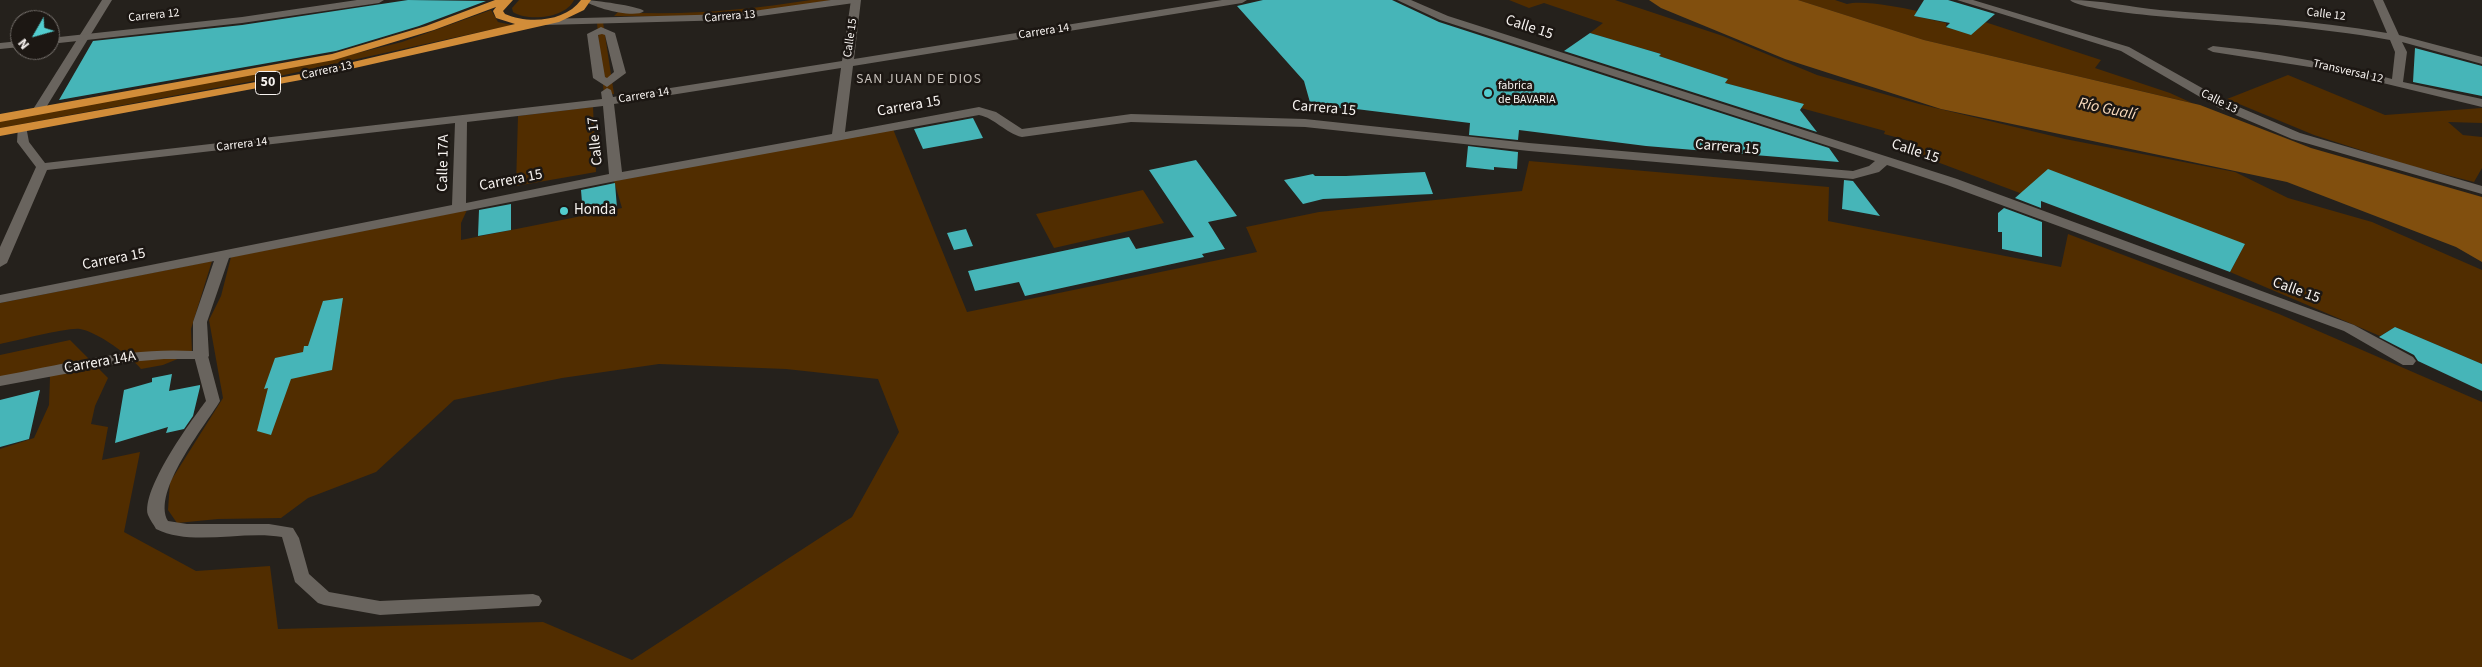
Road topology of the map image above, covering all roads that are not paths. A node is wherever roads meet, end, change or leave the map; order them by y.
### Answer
1 (107, 0) edge
2 (379, 0) edge
3 (506, 0) edge
4 (587, 0) edge
5 (798, 0) edge
6 (855, 0) edge
7 (1242, 0) edge
8 (1402, 0) edge
9 (1962, 0) edge
10 (2075, 0) edge
11 (2378, 0) edge
12 (539, 22) junction
13 (600, 24) junction
14 (85, 37) junction
15 (2397, 38) junction
16 (60, 40) edge
17 (2213, 49) dead end
18 (2482, 61) edge
19 (848, 63) junction
20 (2397, 83) junction
21 (607, 84) junction
22 (608, 102) junction
23 (2482, 103) edge
24 (38, 111) junction
25 (0, 118) edge
26 (461, 119) junction
27 (22, 129) junction
28 (0, 132) edge
29 (838, 136) junction
30 (1885, 160) junction
31 (42, 167) junction
32 (616, 177) junction
33 (2482, 190) edge
34 (459, 208) junction
35 (223, 255) junction
36 (0, 263) edge
37 (0, 299) edge
38 (201, 356) junction
39 (2408, 361) dead end
40 (0, 381) edge
41 (533, 601) dead end

1 - 14 street
2 - 14 street, Carrera 12
3 - 12 highway, 50
3 - 24 highway, Carrera 13 / 50
4 - 5 street, Carrera 13
4 - 12 highway, 50
6 - 13 street, Carrera 13
6 - 19 street, Calle 15
7 - 19 street, Carrera 14
8 - 30 street, Calle 15
9 - 33 street, Calle 13
10 - 15 street, Calle 12
11 - 15 street
12 - 13 street, Carrera 13
12 - 27 highway, Carrera 13 / 50
13 - 21 street
13 - 21 street
14 - 16 street, Carrera 12
14 - 24 street
15 - 18 street, Calle 12
15 - 20 street
17 - 20 street, Transversal 12
19 - 22 street, Carrera 14
19 - 29 street, Calle 15
20 - 23 street, Transversal 12
21 - 22 street, Calle 17
22 - 26 street, Carrera 14
22 - 32 street, Calle 17
24 - 25 highway, Carrera 13 / 50
26 - 31 street, Carrera 14
26 - 34 street, Calle 17A
27 - 28 highway, Carrera 13 / 50
27 - 31 street
29 - 30 street, Carrera 15
29 - 32 street, Carrera 15
30 - 39 street, Calle 15
31 - 36 street
32 - 34 street, Carrera 15
34 - 35 street, Carrera 15
35 - 37 street, Carrera 15
35 - 38 street
38 - 40 street, Carrera 14A
38 - 41 lane

